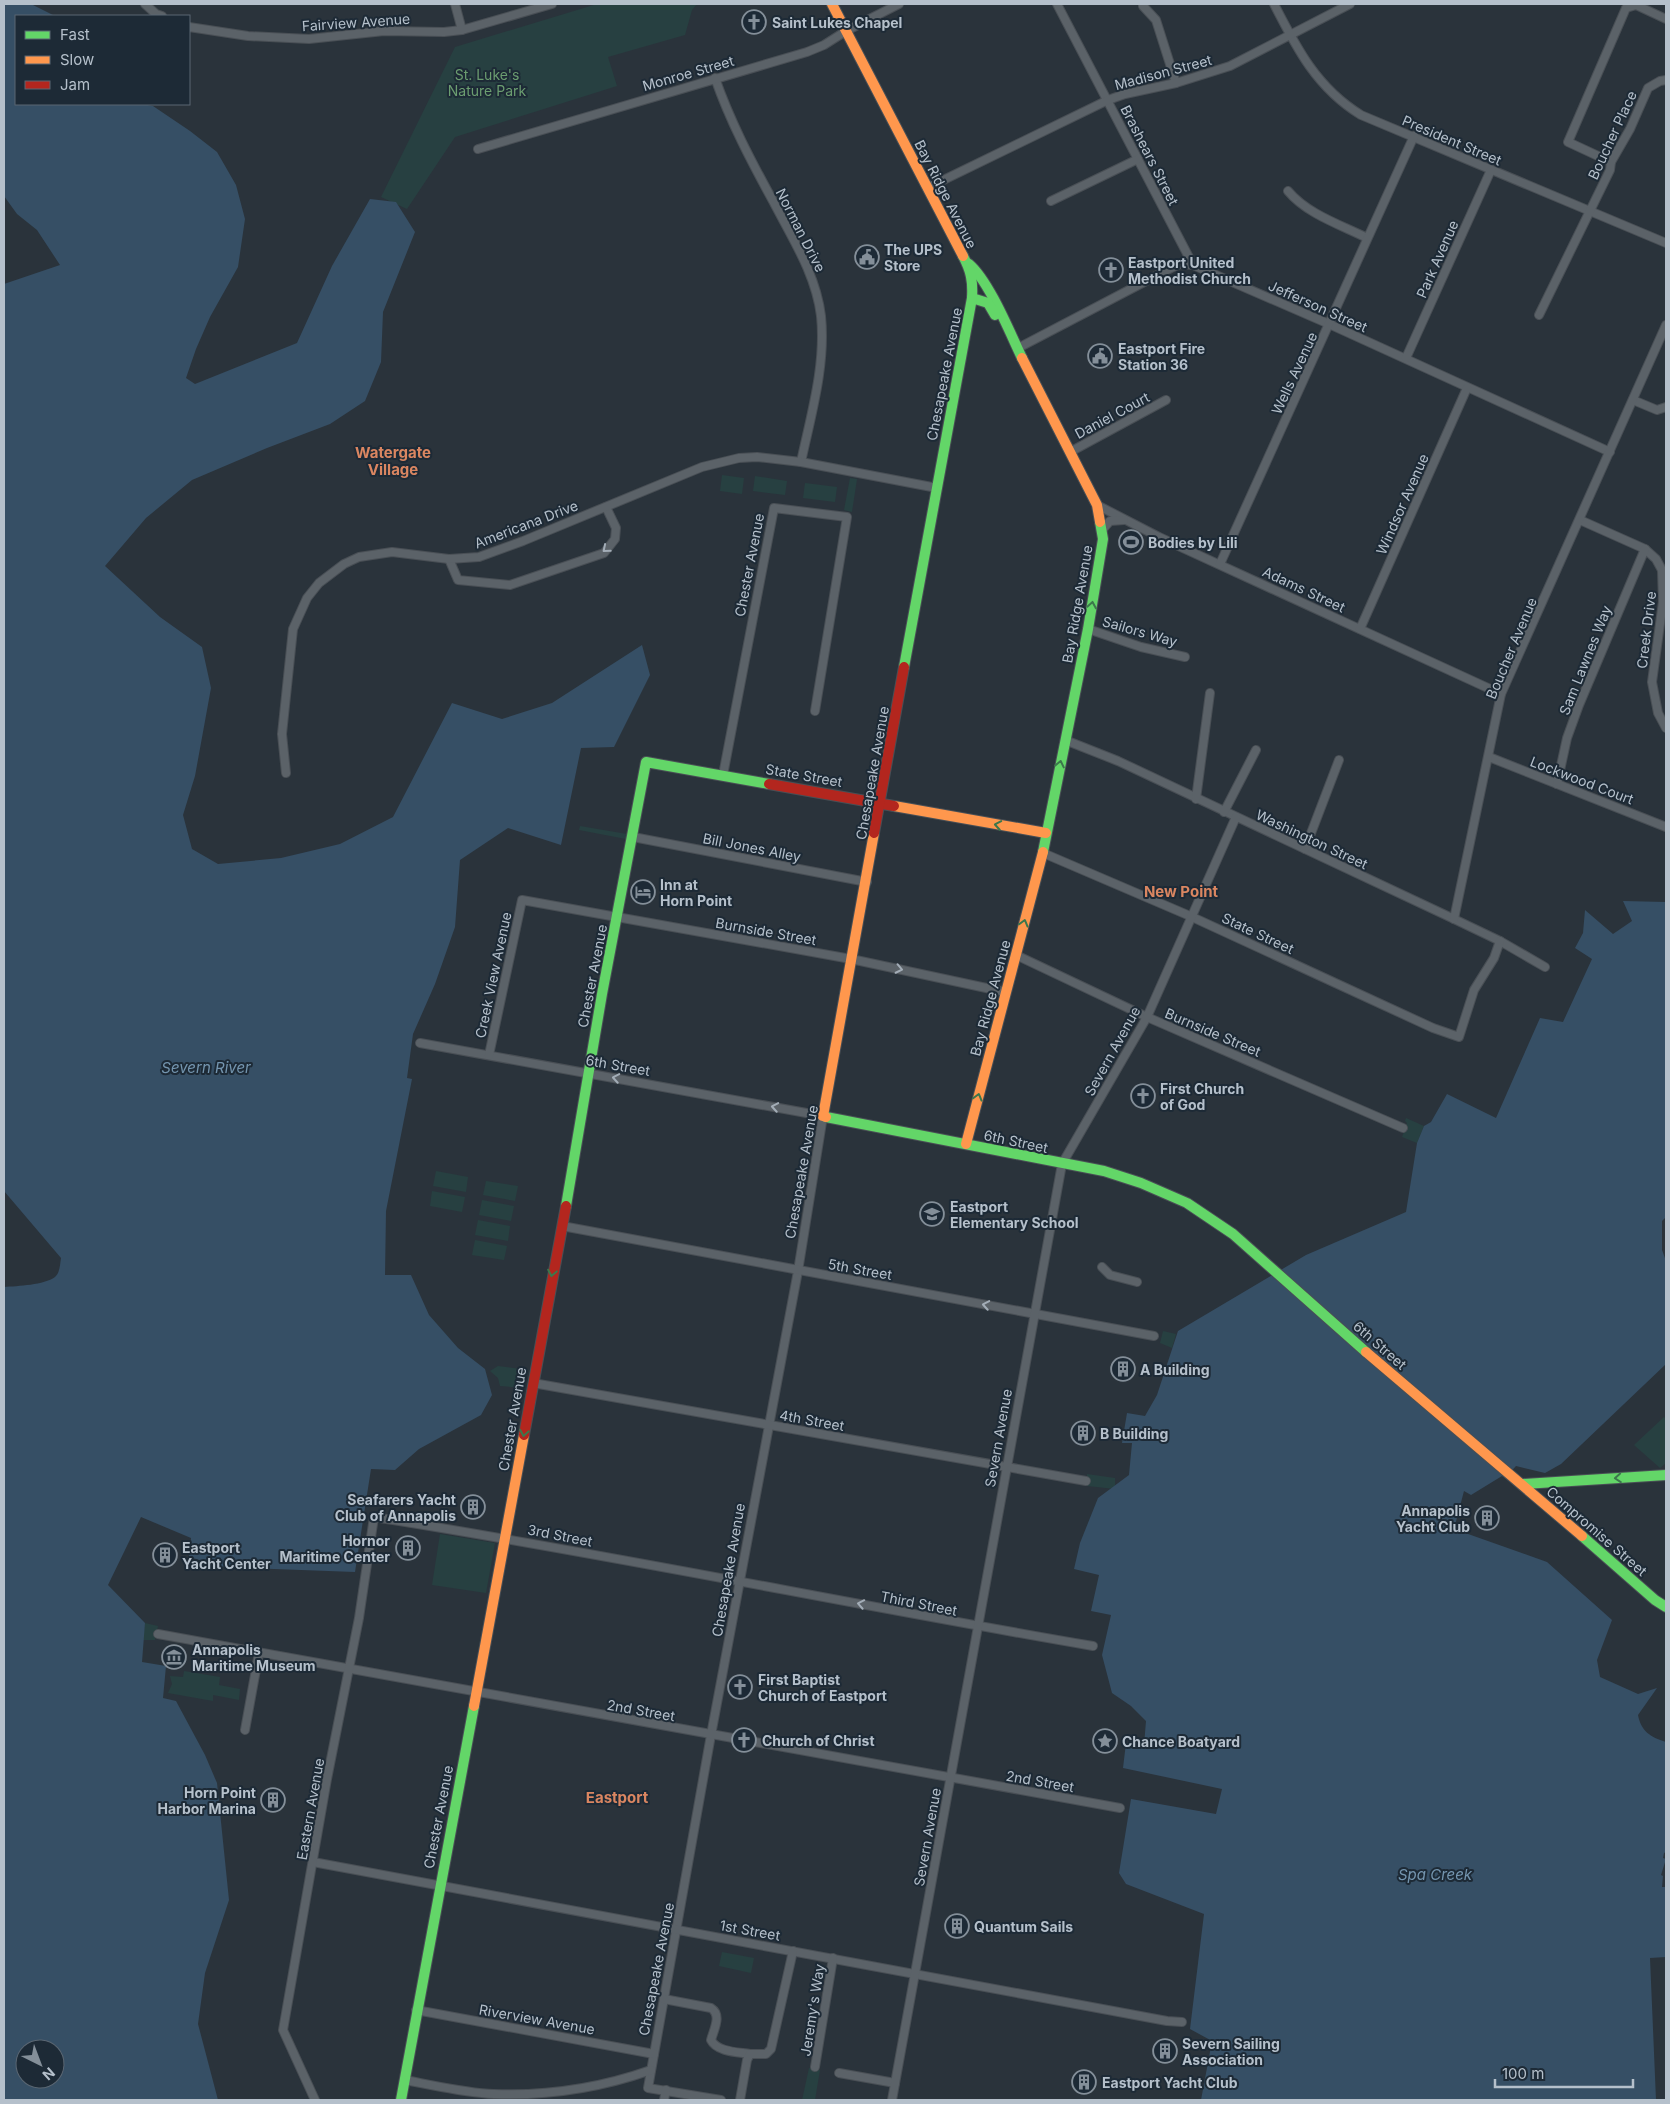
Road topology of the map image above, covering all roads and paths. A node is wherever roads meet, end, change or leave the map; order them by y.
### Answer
1 (145, 4) edge
2 (455, 4) edge
3 (552, 4) edge
4 (832, 4) edge
5 (899, 4) edge
6 (1057, 4) edge
7 (1274, 4) edge
8 (1350, 4) edge
9 (1144, 6) dead end
10 (159, 15) edge
11 (1666, 19) edge
12 (190, 27) edge
13 (462, 30) junction
14 (846, 31) junction
15 (1290, 35) junction
16 (715, 78) junction
17 (1666, 80) edge
18 (1176, 82) junction
19 (1108, 100) junction
20 (1414, 136) junction
21 (478, 149) dead end
22 (1138, 159) junction
23 (1611, 162) junction
24 (1491, 170) junction
25 (927, 188) junction
26 (1288, 191) dead end
27 (1051, 201) dead end
28 (1590, 210) junction
29 (1367, 238) junction
30 (1666, 243) edge
31 (966, 262) junction
32 (1193, 265) junction
33 (972, 298) junction
34 (1539, 315) dead end
35 (1329, 324) junction
36 (1007, 325) junction
37 (1666, 325) edge
38 (1018, 348) junction
39 (1406, 358) junction
40 (1467, 388) junction
41 (1166, 400) dead end
42 (1633, 400) junction
43 (1666, 407) edge
44 (1070, 452) junction
45 (1610, 452) junction
46 (801, 462) junction
47 (937, 488) junction
48 (1098, 505) junction
49 (606, 507) junction
50 (1128, 520) junction
51 (1580, 520) junction
52 (1102, 530) junction
53 (1645, 549) junction
54 (449, 559) junction
55 (1220, 564) junction
56 (1088, 629) junction
57 (1360, 629) junction
58 (1185, 657) dead end
59 (1210, 693) dead end
60 (1501, 694) junction
61 (815, 712) dead end
62 (1666, 728) edge
63 (1065, 740) junction
64 (1256, 750) dead end
65 (1489, 757) junction
66 (1339, 760) dead end
67 (646, 762) joint
68 (286, 773) dead end
69 (723, 775) junction
70 (1557, 784) junction
71 (1196, 799) junction
72 (880, 803) junction
73 (1224, 812) junction
74 (1236, 817) junction
75 (1666, 827) edge
76 (1046, 834) junction
77 (632, 837) junction
78 (1306, 849) junction
79 (1043, 853) junction
80 (867, 882) junction
81 (522, 900) joint
82 (1190, 916) junction
83 (617, 917) junction
84 (1454, 919) junction
85 (1500, 941) junction
86 (1016, 955) junction
87 (851, 960) junction
88 (1545, 967) dead end
89 (1005, 992) junction
90 (1147, 1017) junction
91 (420, 1043) dead end
92 (489, 1055) junction
93 (588, 1073) junction
94 (823, 1116) junction
95 (1403, 1128) dead end
96 (966, 1144) junction
97 (1062, 1164) junction
98 (562, 1226) junction
99 (1102, 1267) dead end
100 (798, 1271) junction
101 (1137, 1282) dead end
102 (1034, 1314) junction
103 (1154, 1336) dead end
104 (533, 1383) junction
105 (768, 1424) junction
106 (1006, 1467) junction
107 (1511, 1474) joint
108 (1666, 1475) edge
109 (1086, 1481) dead end
110 (1523, 1484) junction
111 (374, 1516) joint
112 (504, 1537) junction
113 (741, 1581) junction
114 (1666, 1607) edge
115 (977, 1626) junction
116 (158, 1634) dead end
117 (1094, 1646) dead end
118 (259, 1653) junction
119 (348, 1669) junction
120 (476, 1692) junction
121 (245, 1730) dead end
122 (711, 1735) junction
123 (951, 1778) junction
124 (1120, 1808) dead end
125 (313, 1862) junction
126 (439, 1885) junction
127 (678, 1930) junction
128 (792, 1951) junction
129 (833, 1958) junction
130 (914, 1974) junction
131 (664, 1999) junction
132 (416, 2010) junction
133 (1182, 2022) dead end
134 (654, 2054) junction
135 (750, 2054) junction
136 (815, 2067) dead end
137 (651, 2070) junction
138 (839, 2073) dead end
139 (404, 2080) junction
140 (895, 2083) junction
141 (666, 2090) junction
142 (314, 2100) edge
143 (400, 2100) edge
144 (664, 2100) edge
145 (721, 2100) edge
146 (740, 2100) edge
147 (892, 2100) edge

1 - 10 street
2 - 13 street
3 - 13 street, Fairview Avenue
4 - 14 main road, Bay Ridge Avenue
5 - 14 street, Monroe Street
6 - 19 street, Brashears Street
7 - 15 street, President Street
8 - 15 street, Madison Street
9 - 18 street
11 - 23 street
12 - 13 street, Fairview Avenue
14 - 16 street, Monroe Street
14 - 25 main road, Bay Ridge Avenue
15 - 18 street, Madison Street
15 - 20 street, President Street
16 - 21 street, Monroe Street
16 - 46 street, Norman Drive
17 - 23 street, Boucher Place
18 - 19 street, Madison Street
19 - 22 street, Brashears Street
19 - 25 street, Madison Street
20 - 24 street, President Street
20 - 29 street, Wells Avenue
22 - 27 street
22 - 32 street, Brashears Street
23 - 28 street, Boucher Place
24 - 28 street, President Street
24 - 39 street, Park Avenue
25 - 31 main road, Bay Ridge Avenue
26 - 29 street
28 - 30 street, President Street
28 - 34 street, Boucher Place
29 - 35 street, Wells Avenue
31 - 33 main road, Chesapeake Avenue
31 - 36 main road, Bay Ridge Avenue
32 - 35 street, Jefferson Street
32 - 38 street
33 - 36 main road
33 - 47 main road, Chesapeake Avenue
35 - 39 street, Jefferson Street
35 - 55 street, Wells Avenue
36 - 38 main road, Bay Ridge Avenue
37 - 42 street, Boucher Avenue
38 - 44 main road, Bay Ridge Avenue
39 - 40 street, Jefferson Street
40 - 45 street, Jefferson Street
40 - 57 street, Windsor Avenue
41 - 44 street, Daniel Court
42 - 43 street
42 - 45 street, Boucher Avenue
44 - 48 main road, Bay Ridge Avenue
45 - 51 street, Boucher Avenue
46 - 47 street, Americana Drive
46 - 49 street, Americana Drive
47 - 72 main road, Chesapeake Avenue
48 - 50 street, Adams Street
48 - 52 main road, Bay Ridge Avenue
49 - 54 street, Americana Drive
49 -> 54 street
50 - 52 street
50 - 55 street, Adams Street
51 - 53 street, Creek Drive
51 - 60 street, Boucher Avenue
56 -> 52 main road, Bay Ridge Avenue
53 - 62 street, Creek Drive
53 - 70 street, Sam Lawnes Way
54 - 68 street, Americana Drive
55 - 57 street, Adams Street
56 - 58 street, Sailors Way
56 - 63 main road, Bay Ridge Avenue
57 - 60 street, Adams Street
59 - 71 street
60 - 65 street, Boucher Avenue
61 - 69 street, Chester Avenue
63 - 71 street, Washington Street
76 -> 63 main road, Bay Ridge Avenue
64 - 73 street
65 - 70 street, Lockwood Court
65 - 84 street, Boucher Avenue
66 - 78 street
67 - 69 main road, State Street
67 - 77 main road, Chester Avenue
69 - 72 main road, State Street
70 - 75 street, Lockwood Court
71 - 73 street, Washington Street
76 -> 72 main road, State Street
72 - 80 main road, Chesapeake Avenue
73 - 74 street, Washington Street
74 - 78 street, Washington Street
74 - 82 street, Severn Avenue
76 - 79 main road, Bay Ridge Avenue
77 - 80 street, Bill Jones Alley
77 - 83 main road, Chester Avenue
78 - 84 street, Washington Street
79 - 82 street, State Street
86 -> 79 main road, Bay Ridge Avenue
80 - 87 main road, Chesapeake Avenue
81 - 83 street, Burnside Street
81 - 92 street, Creek View Avenue
82 - 85 street, State Street
82 - 90 street, Severn Avenue
83 - 87 street, Burnside Street
83 - 93 main road, Chester Avenue
84 - 85 street, Washington Street
85 - 88 street, Washington Street
86 - 89 main road, Bay Ridge Avenue
86 - 90 street, Burnside Street
87 -> 89 street, Burnside Street
87 - 94 main road, Chesapeake Avenue
96 -> 89 main road, Bay Ridge Avenue
90 - 95 street, Burnside Street
90 - 97 street, Severn Avenue
91 - 92 street, 6th Street
92 - 93 street, 6th Street
94 -> 93 street, 6th Street
93 - 98 main road, Chester Avenue
94 - 96 main road, 6th Street
94 - 100 street, Chesapeake Avenue
96 - 97 main road, 6th Street
97 - 102 street, Severn Avenue
97 - 107 main road, 6th Street
98 - 100 street, 5th Street
98 -> 104 main road, Chester Avenue
99 - 101 street
102 -> 100 street, 5th Street
100 - 105 street, Chesapeake Avenue
102 - 103 street, 5th Street
102 - 106 street, Severn Avenue
104 - 105 street, 4th Street
104 -> 112 main road, Chester Avenue
105 - 106 street, 4th Street
105 - 113 street, Chesapeake Avenue
106 - 109 street, 4th Street
106 - 115 street, Severn Avenue
107 - 110 main road, Compromise Street
108 -> 110 main road
110 - 114 main road, Compromise Street
111 - 112 street, 3rd Street
111 - 119 street, Eastern Avenue
112 - 113 street, 3rd Street
112 - 120 main road, Chester Avenue
115 -> 113 street, Third Street
113 - 122 street, Chesapeake Avenue
115 - 117 street, Third Street
115 - 123 street, Severn Avenue
116 - 118 street, 2nd Street
118 - 119 street, 2nd Street
118 - 121 street
119 - 120 street, 2nd Street
119 - 125 street, Eastern Avenue
120 - 122 street, 2nd Street
120 - 126 main road, Chester Avenue
122 - 123 street, 2nd Street
122 - 127 street, Chesapeake Avenue
123 - 124 street, 2nd Street
123 - 130 street, Severn Avenue
125 - 126 street, 1st Street
125 - 142 street, Eastern Avenue
126 - 127 street, 1st Street
126 - 132 main road, Chester Avenue
127 - 128 street, 1st Street
127 - 131 street, Chesapeake Avenue
128 - 129 street, 1st Street
128 - 135 street
129 - 130 street, 1st Street
129 - 136 street, Jeremy's Way
130 - 133 street, 1st Street
130 - 140 street, Severn Avenue
131 - 134 street, Chesapeake Avenue
131 - 135 street
132 - 134 street, Riverview Avenue
132 - 139 main road, Chester Avenue
134 - 137 street, Chesapeake Avenue
135 - 146 street
137 - 139 street
137 - 141 street, Chesapeake Avenue
138 - 140 street
139 - 143 main road, Chester Avenue
140 - 147 street, Severn Avenue
141 - 144 street
141 - 145 street

